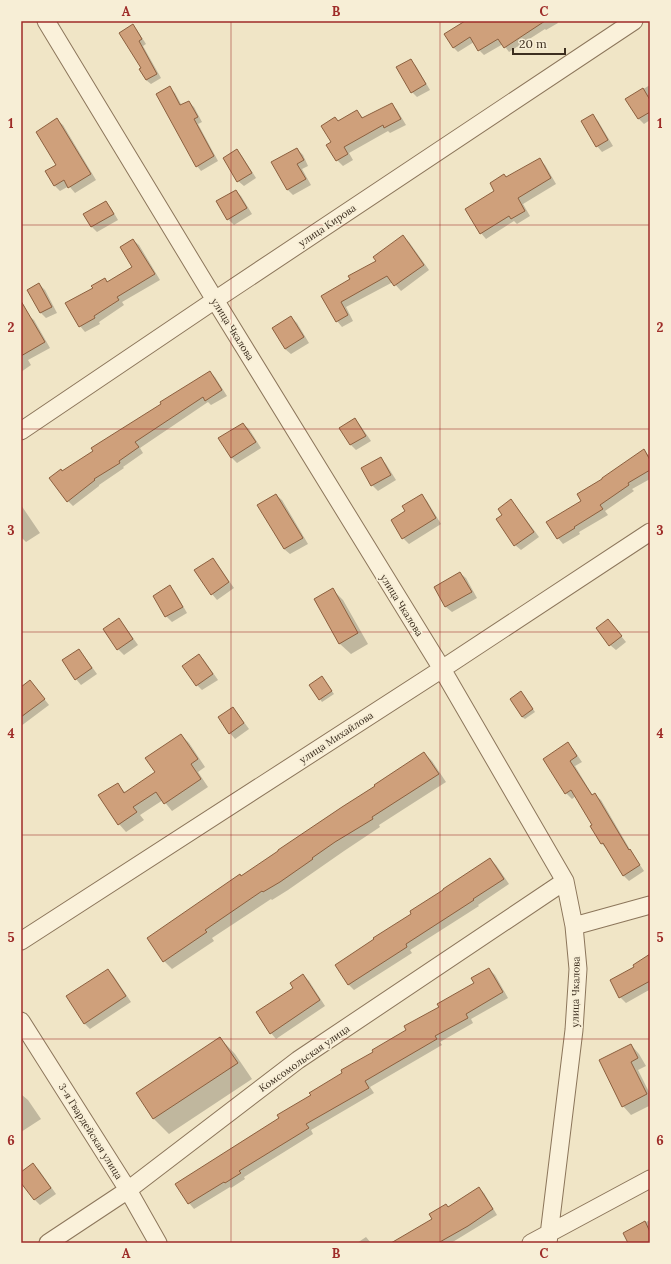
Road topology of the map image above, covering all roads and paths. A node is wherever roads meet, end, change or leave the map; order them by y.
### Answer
1 (46, 21) edge
2 (634, 21) edge
3 (215, 300) junction
4 (21, 431) edge
5 (650, 532) edge
6 (442, 669) junction
7 (565, 881) junction
8 (650, 905) edge
9 (574, 926) junction
10 (21, 941) edge
11 (21, 1021) edge
12 (650, 1180) edge
13 (128, 1190) junction
14 (548, 1238) edge
15 (48, 1243) edge
16 (158, 1243) edge
17 (531, 1243) edge

1 - 3 street, улица Чкалова
2 - 3 street, улица Кирова
3 - 4 street, улица Кирова
3 - 6 street, улица Чкалова
5 - 6 street, улица Михайлова
6 - 7 street, улица Чкалова
6 - 10 street, улица Михайлова
7 - 9 street, улица Чкалова
7 - 13 street, Комсомольская улица
8 - 9 street
9 - 14 street, улица Чкалова
11 - 13 street, 3-я Гвардейская улица
12 - 14 street
13 - 15 street, Комсомольская улица
13 - 16 street, 3-я Гвардейская улица
14 - 17 street

